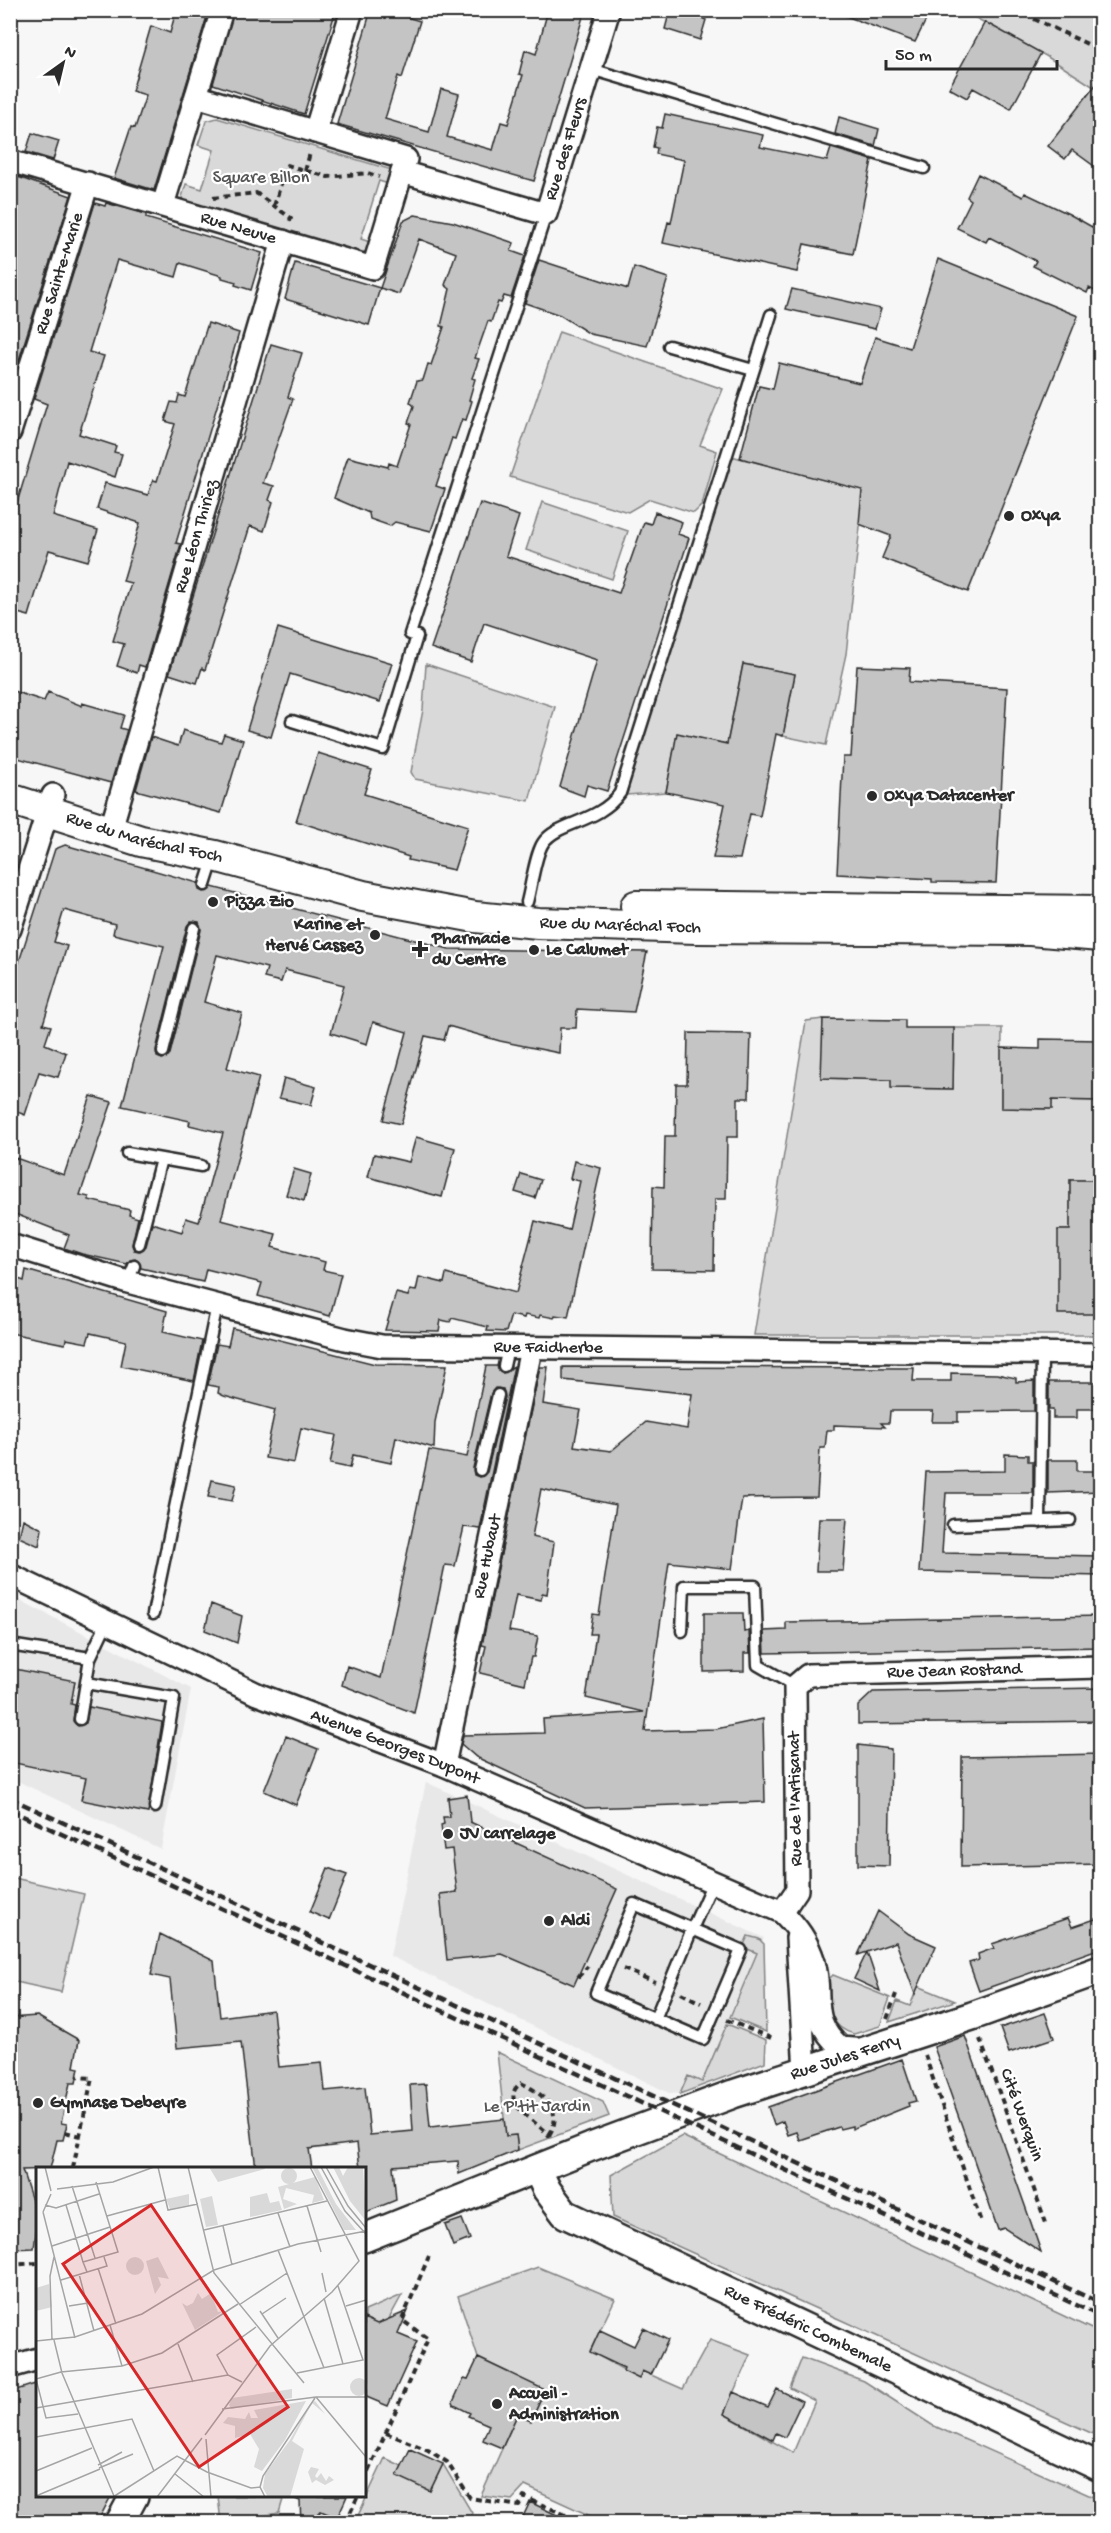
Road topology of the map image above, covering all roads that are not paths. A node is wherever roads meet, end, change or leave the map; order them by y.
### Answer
1 (222, 10) edge
2 (352, 10) edge
3 (609, 10) edge
4 (591, 69) junction
5 (196, 96) junction
6 (315, 132) junction
7 (10, 161) edge
8 (924, 168) dead end
9 (400, 178) junction
10 (88, 183) junction
11 (166, 196) junction
12 (546, 214) junction
13 (283, 242) junction
14 (771, 315) dead end
15 (669, 346) dead end
16 (753, 370) junction
17 (10, 432) edge
18 (292, 721) dead end
19 (10, 783) edge
20 (10, 799) edge
21 (51, 804) junction
22 (113, 822) junction
23 (217, 849) junction
24 (205, 885) dead end
25 (527, 902) junction
26 (1101, 911) edge
27 (194, 927) dead end
28 (10, 929) edge
29 (1101, 936) edge
30 (163, 1052) dead end
31 (127, 1153) dead end
32 (161, 1159) junction
33 (201, 1166) dead end
34 (139, 1244) dead end
35 (10, 1245) edge
36 (217, 1305) junction
37 (531, 1349) junction
38 (1042, 1353) junction
39 (1101, 1354) edge
40 (498, 1395) dead end
41 (480, 1470) dead end
42 (1070, 1520) dead end
43 (1040, 1522) junction
44 (953, 1525) dead end
45 (10, 1575) edge
46 (153, 1614) dead end
47 (107, 1622) junction
48 (682, 1631) dead end
49 (10, 1645) edge
50 (90, 1658) junction
51 (1101, 1667) edge
52 (801, 1681) junction
53 (86, 1683) junction
54 (80, 1719) dead end
55 (444, 1765) junction
56 (155, 1807) dead end
57 (712, 1882) junction
58 (786, 1916) junction
59 (692, 1929) junction
60 (1101, 1970) edge
61 (655, 2019) junction
62 (867, 2050) junction
63 (805, 2071) junction
64 (537, 2169) junction
65 (366, 2237) edge
66 (36, 2360) edge
67 (10, 2367) edge
68 (1101, 2467) edge
69 (133, 2497) edge
70 (120, 2523) edge

1 - 5 street
2 - 6 street
3 - 4 street, Rue des Fleurs
4 - 8 lane
4 - 12 street, Rue des Fleurs
5 - 6 street
5 - 11 street
6 - 9 street
7 - 10 street, Rue Neuve
9 - 12 street, Rue des Fleurs
9 - 13 street, Rue Neuve
10 - 11 street, Rue Neuve
10 - 17 street, Rue Sainte-Marie
11 - 13 street, Rue Neuve
12 - 18 lane
13 - 22 street, Rue Léon Thiriez
14 - 16 lane
15 - 16 lane
16 - 25 lane
19 - 21 main road, Rue du Maréchal Foch
20 - 21 main road, Rue du Maréchal Foch
21 - 22 main road, Rue du Maréchal Foch
21 - 28 street
22 - 23 main road, Rue du Maréchal Foch
23 - 24 lane
23 - 25 main road, Rue du Maréchal Foch
23 - 29 main road, Rue du Maréchal Foch
25 - 26 main road, Rue du Maréchal Foch
27 - 30 lane
31 - 32 lane
32 - 33 lane
32 - 34 lane
35 - 36 street, Rue Faidherbe
36 - 37 street, Rue Faidherbe
36 - 46 lane
37 - 38 street, Rue Faidherbe
37 - 55 street, Rue Hubaut
38 - 39 street, Rue Faidherbe
38 - 43 lane
40 - 41 lane
42 - 43 lane
43 - 44 lane
45 - 47 street, Avenue Georges Dupont
47 - 50 lane
47 - 55 street, Avenue Georges Dupont
48 - 52 lane
49 - 50 lane
50 - 53 lane
51 - 52 street, Rue Jean Rostand
52 - 58 street, Rue de l'Artisanat
53 - 54 lane
53 - 56 lane
55 - 57 street, Avenue Georges Dupont
57 - 58 street, Avenue Georges Dupont
57 - 59 lane
58 - 62 street
58 - 63 street
59 - 61 lane
59 - 61 lane
59 - 61 lane
60 - 62 street, Rue Jules Ferry
62 - 63 street, Rue Jules Ferry
63 - 64 street, Rue Jules Ferry
64 - 65 street, Rue Jules Ferry
64 - 68 street, Rue Frédéric Combemale
66 - 67 street
69 - 70 street

